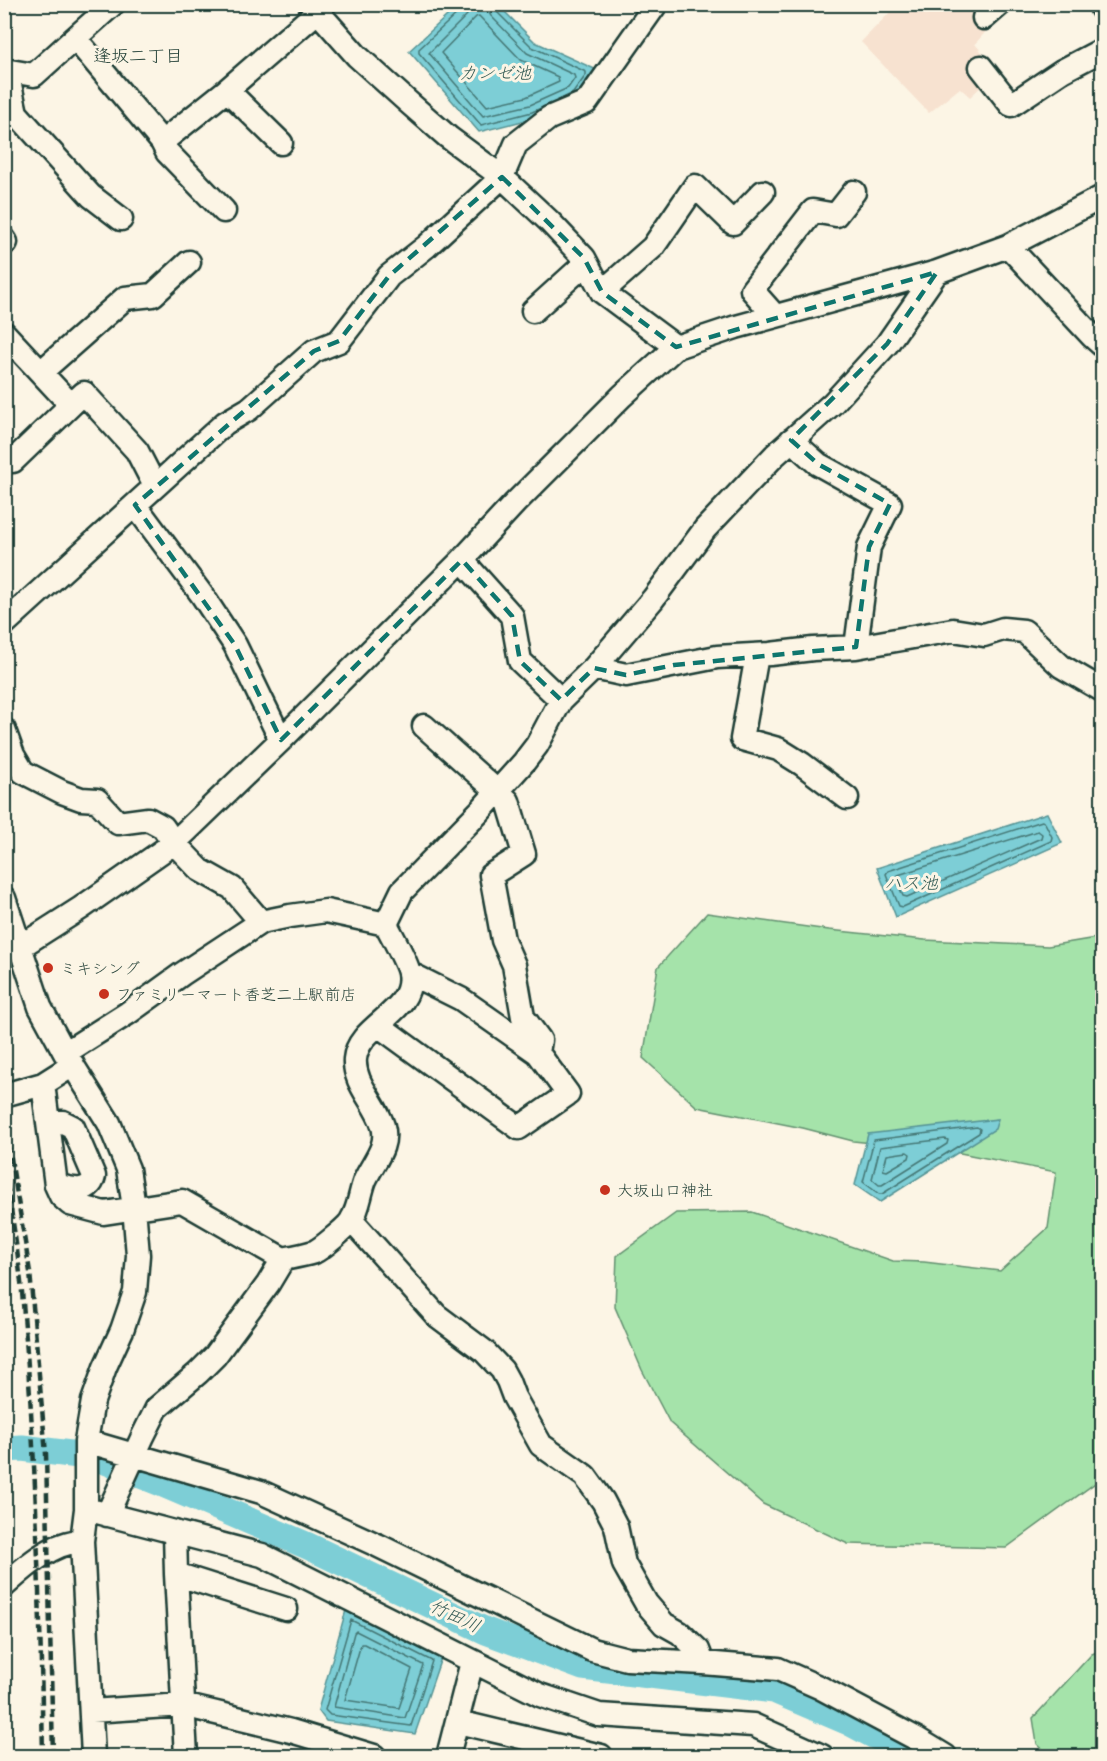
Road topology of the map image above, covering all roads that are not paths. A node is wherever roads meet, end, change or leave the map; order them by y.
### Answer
1 (113, 4) edge
2 (656, 4) edge
3 (1100, 4) edge
4 (314, 8) edge
5 (1102, 9) edge
6 (75, 38) junction
7 (1102, 50) edge
8 (981, 67) dead end
9 (6, 71) edge
10 (227, 90) junction
11 (162, 142) junction
12 (281, 143) dead end
13 (502, 177) junction
14 (763, 192) dead end
15 (854, 192) dead end
16 (1102, 197) edge
17 (224, 211) dead end
18 (121, 219) dead end
19 (1008, 246) junction
20 (189, 262) dead end
21 (586, 263) junction
22 (937, 272) junction
23 (602, 292) junction
24 (533, 311) dead end
25 (775, 316) junction
26 (4, 333) edge
27 (1102, 345) edge
28 (676, 347) junction
29 (41, 372) junction
30 (71, 405) junction
31 (791, 440) junction
32 (13, 461) dead end
33 (155, 486) junction
34 (135, 505) junction
35 (462, 560) junction
36 (4, 624) edge
37 (856, 646) junction
38 (758, 655) junction
39 (594, 668) junction
40 (1102, 690) edge
41 (561, 700) junction
42 (424, 726) dead end
43 (4, 730) edge
44 (281, 740) junction
45 (497, 791) junction
46 (847, 798) dead end
47 (174, 843) junction
48 (4, 898) edge
49 (261, 922) junction
50 (386, 924) junction
51 (20, 946) junction
52 (409, 973) junction
53 (378, 1025) junction
54 (538, 1053) junction
55 (69, 1059) junction
56 (42, 1084) junction
57 (4, 1095) edge
58 (49, 1122) junction
59 (56, 1185) junction
60 (134, 1207) junction
61 (352, 1221) junction
62 (283, 1259) junction
63 (86, 1441) junction
64 (135, 1456) junction
65 (97, 1512) junction
66 (175, 1532) junction
67 (82, 1541) junction
68 (176, 1574) junction
69 (4, 1586) edge
70 (285, 1608) dead end
71 (472, 1662) junction
72 (703, 1663) junction
73 (183, 1705) junction
74 (91, 1711) junction
75 (458, 1722) junction
76 (93, 1756) edge
77 (186, 1756) edge
78 (374, 1756) edge
79 (448, 1756) edge
80 (601, 1756) edge
81 (822, 1756) edge
82 (945, 1756) edge

1 - 6 street
2 - 13 street
3 - 5 street
4 - 10 street
4 - 13 street
6 - 9 street
6 - 11 street
7 - 8 street
9 - 18 street
10 - 11 street
10 - 12 street
11 - 17 street
13 - 21 street
13 - 33 street
14 - 23 street
15 - 25 street
16 - 19 street
19 - 22 street
19 - 27 street
20 - 29 street
21 - 23 street
21 - 24 street
22 - 25 street
22 - 31 street
23 - 28 street
25 - 28 street
26 - 29 street
28 - 35 street
29 - 30 street
30 - 32 street
30 - 33 street
31 - 37 street
31 - 39 street
33 - 34 street
34 - 36 street
34 - 44 street
35 - 41 street
35 - 44 street
37 - 38 street
37 - 40 street
38 - 39 street
38 - 46 street
39 - 41 street
41 - 45 street
42 - 45 street
43 - 47 street
44 - 47 street
45 - 50 street
45 - 54 street
47 - 49 street
47 - 51 street
48 - 51 street
49 - 50 street
49 - 55 street
50 - 52 street
51 - 55 street
52 - 53 street
52 - 54 street
53 - 54 street
53 - 61 street
55 - 56 street
55 - 60 street
56 - 57 street
56 - 58 street
58 - 59 street
58 - 59 street
59 - 60 street
60 - 62 street
60 - 63 street
61 - 62 street
61 - 72 street
62 - 64 street
63 - 64 street
63 - 65 street
64 - 65 street
64 - 72 street
65 - 66 street
65 - 67 street
66 - 68 street
66 - 71 street
67 - 69 street
67 - 74 street
68 - 70 street
68 - 73 street
71 - 75 street
71 - 81 street
72 - 82 street
73 - 74 street
73 - 77 street
73 - 78 street
74 - 76 street
75 - 79 street
75 - 80 street

